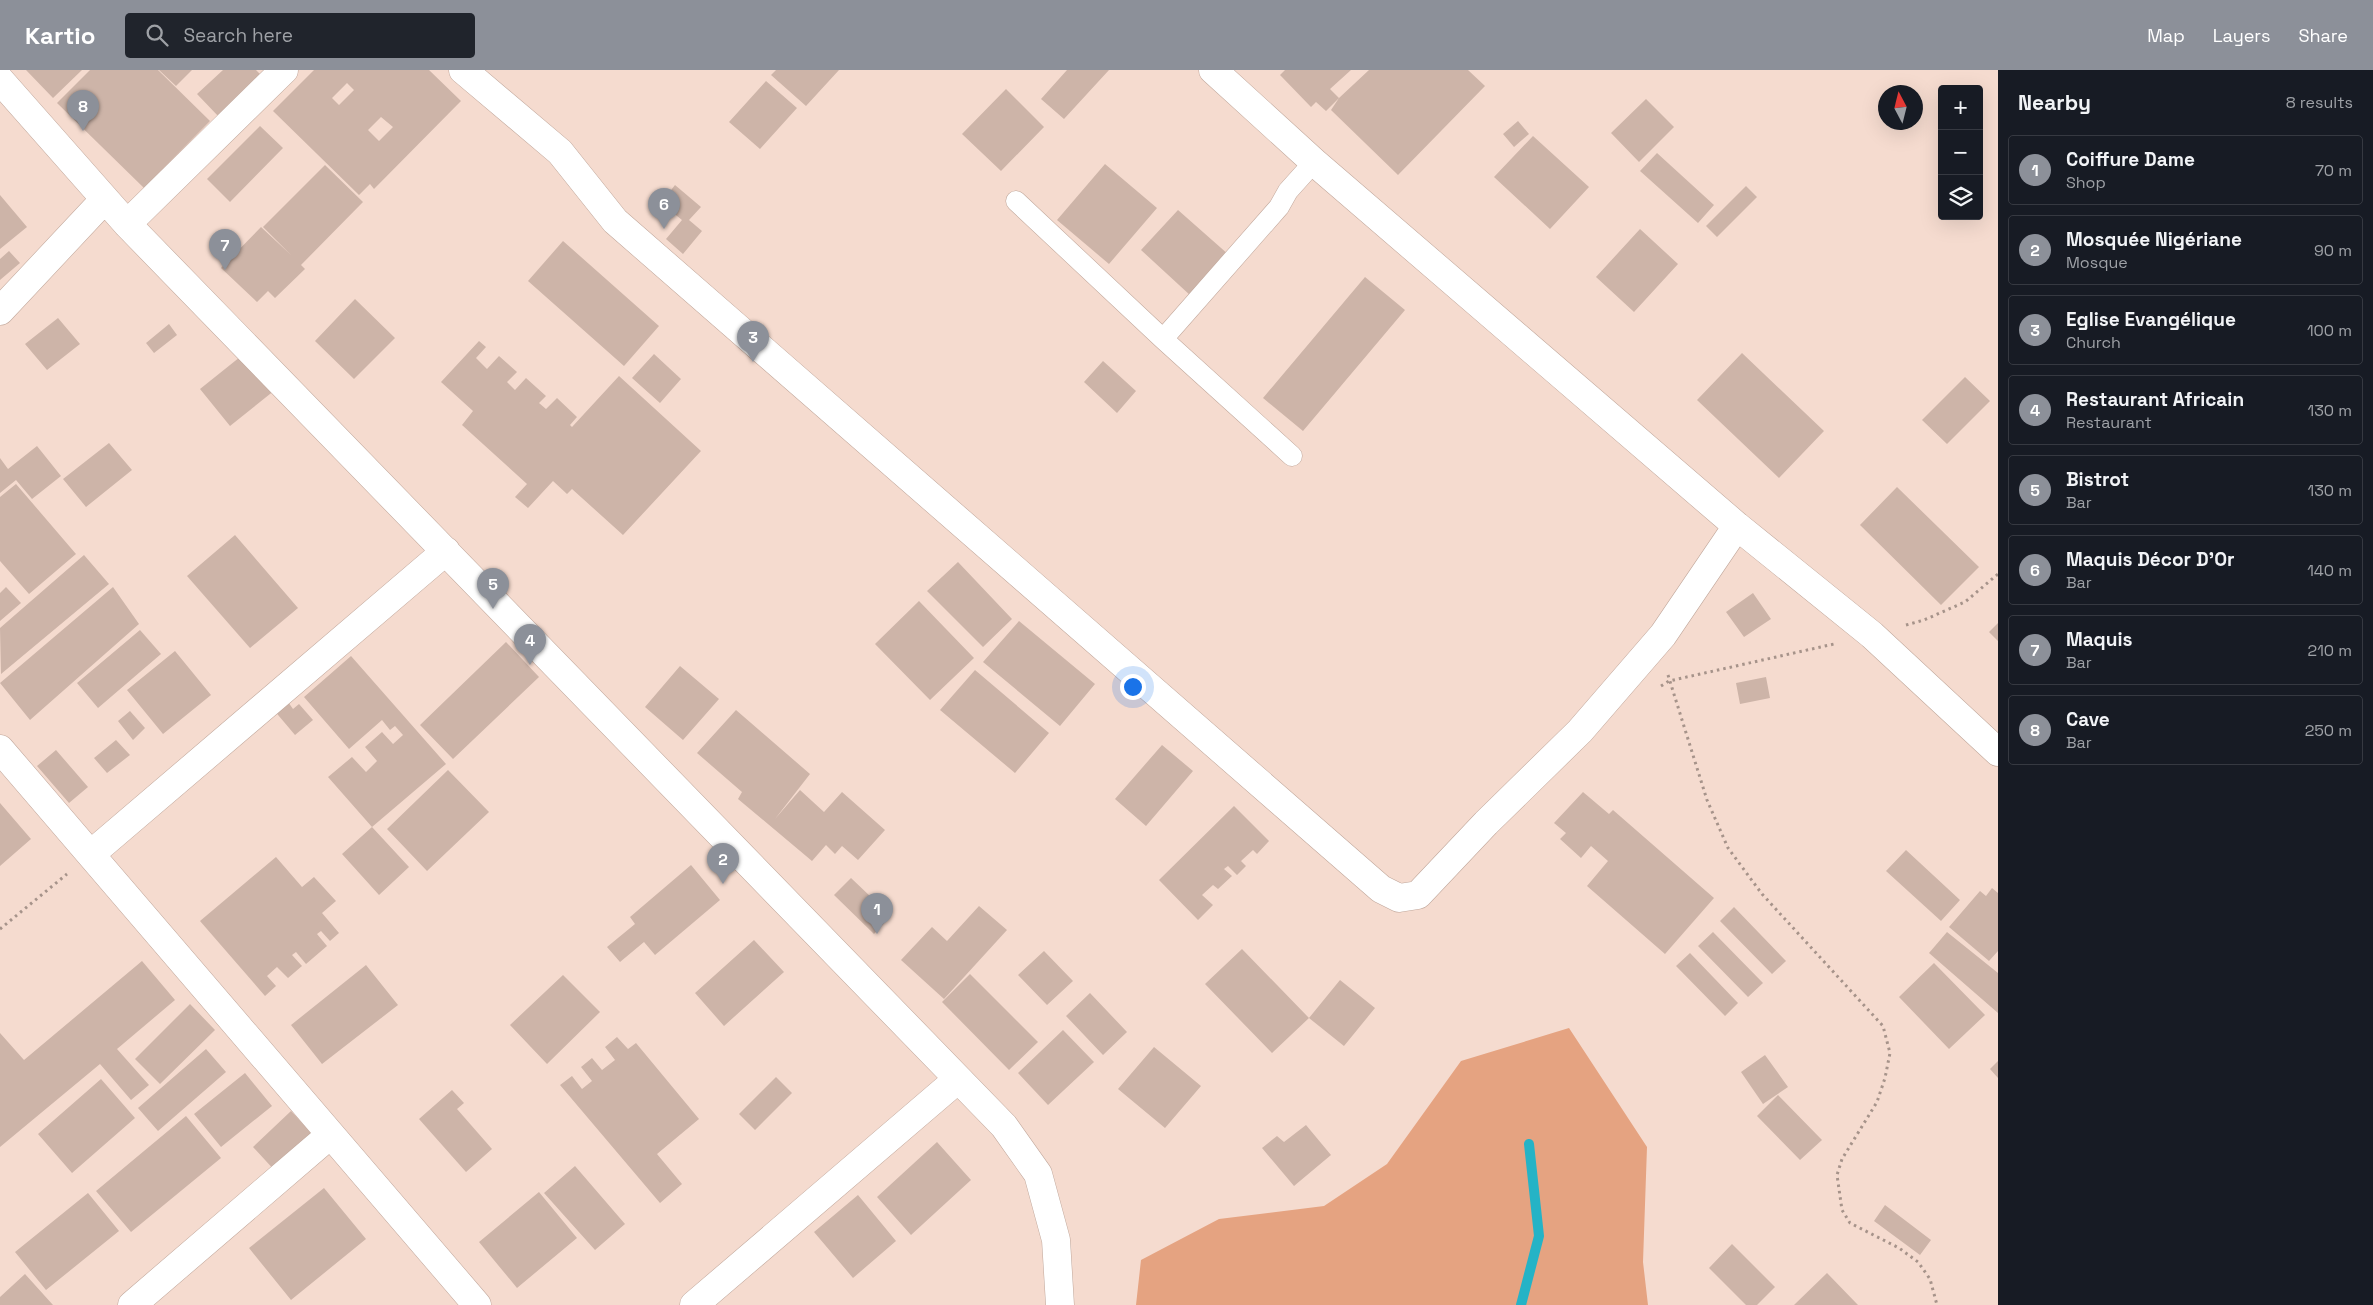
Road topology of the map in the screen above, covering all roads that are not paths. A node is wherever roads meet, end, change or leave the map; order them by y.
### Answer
1 (284, 70) edge
2 (463, 70) edge
3 (1213, 70) edge
4 (0, 80) edge
5 (1314, 162) junction
6 (104, 200) junction
7 (1016, 201) dead end
8 (127, 224) junction
9 (0, 311) edge
10 (1162, 339) junction
11 (1292, 456) dead end
12 (1737, 526) junction
13 (446, 551) junction
14 (0, 749) edge
15 (1998, 752) edge
16 (91, 854) junction
17 (958, 1079) junction
18 (330, 1135) junction
19 (132, 1305) edge
20 (478, 1305) edge
21 (694, 1305) edge
22 (1060, 1305) edge

1 - 8 street
2 - 12 street
3 - 5 street
4 - 6 street
5 - 10 lane
5 - 12 street
6 - 8 street
6 - 9 street
7 - 10 lane
8 - 13 street
10 - 11 lane
12 - 15 street
13 - 16 street
13 - 17 street
14 - 16 street
16 - 18 street
17 - 21 street
17 - 22 street
18 - 19 street
18 - 20 street

